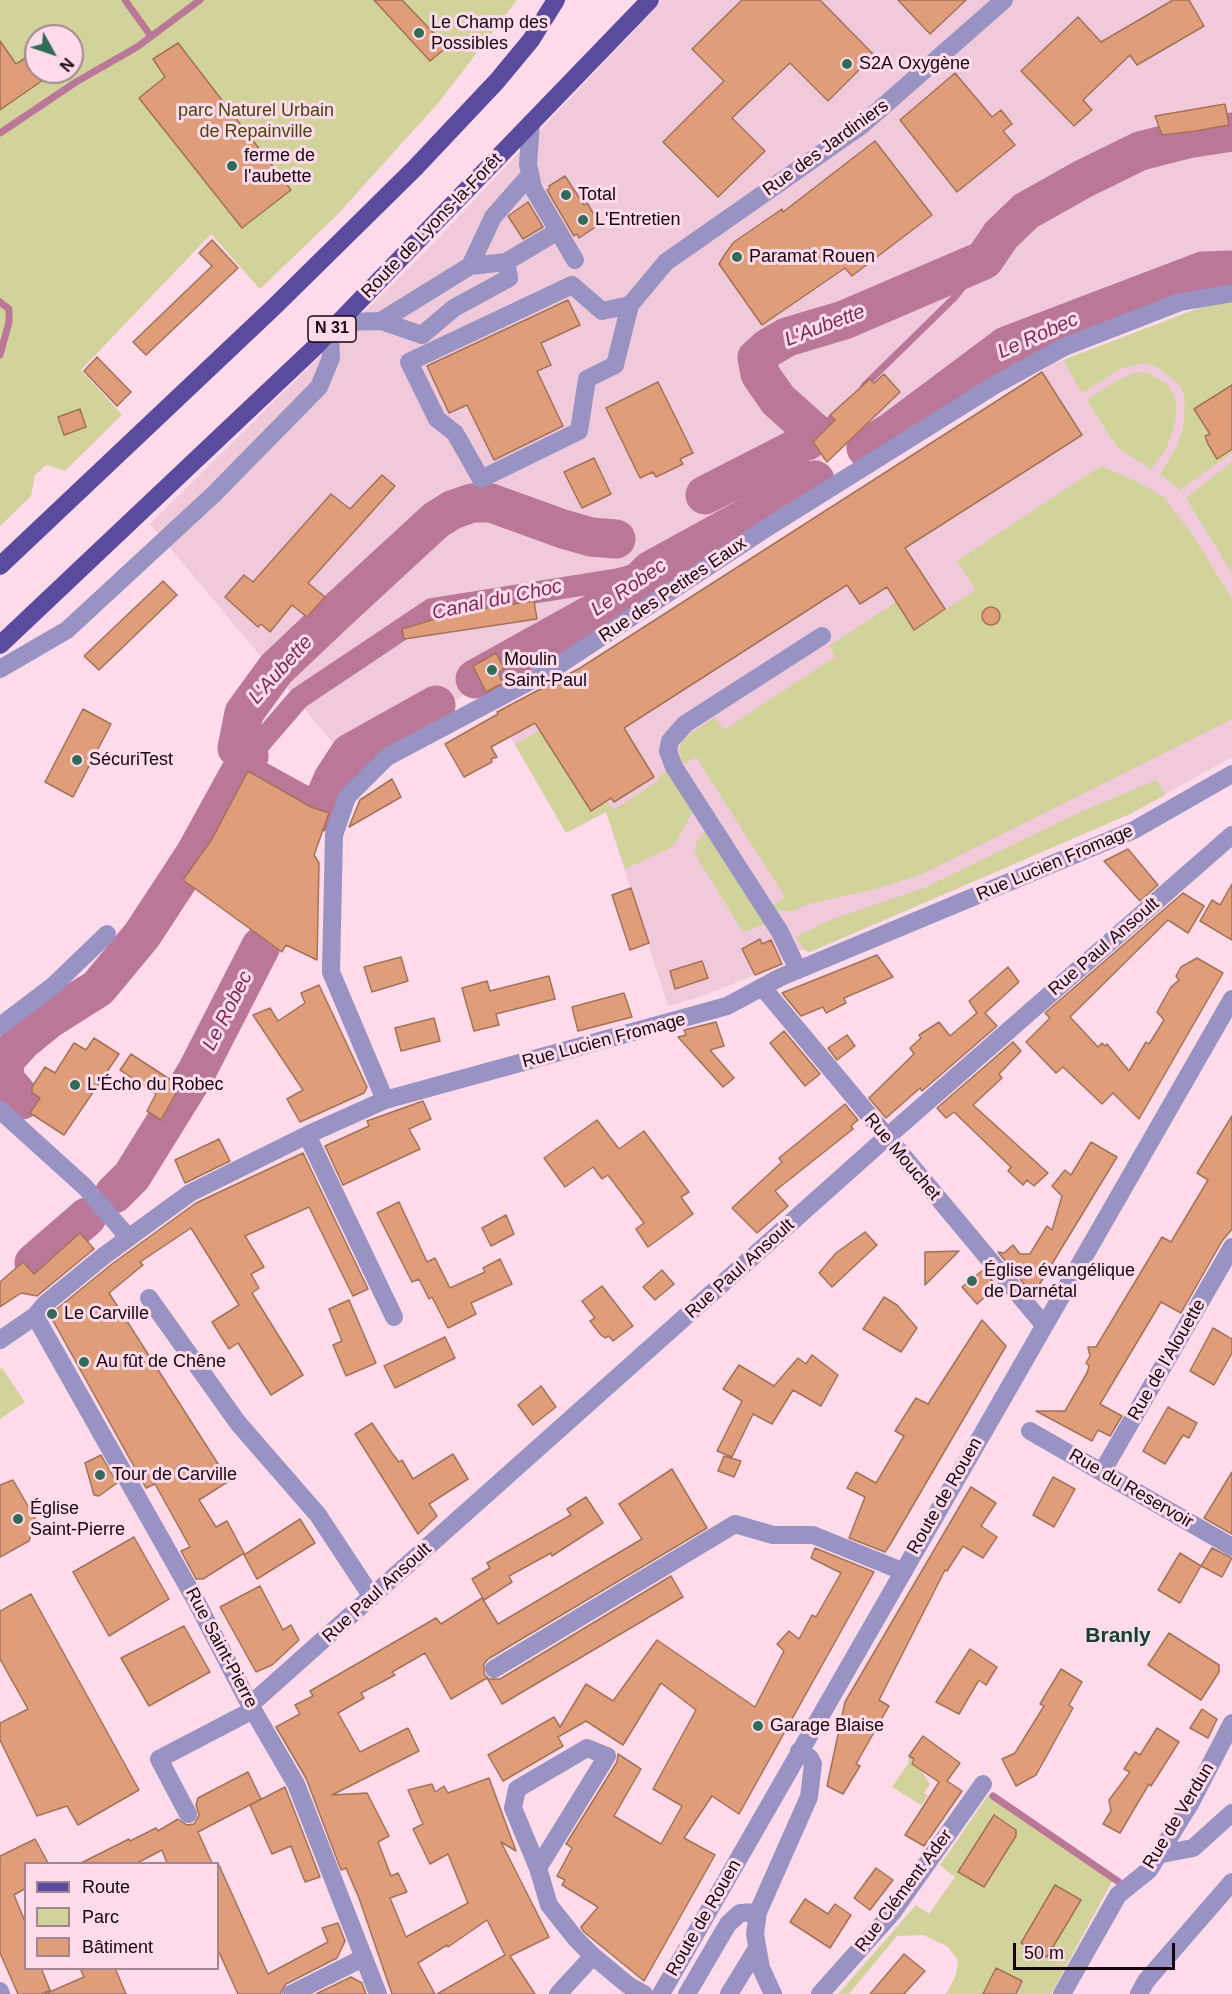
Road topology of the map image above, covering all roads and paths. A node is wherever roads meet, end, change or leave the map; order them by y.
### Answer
1 (556, 0) edge
2 (650, 0) edge
3 (1004, 0) edge
4 (531, 123) junction
5 (530, 175) junction
6 (558, 231) junction
7 (575, 260) dead end
8 (506, 262) junction
9 (470, 266) junction
10 (1232, 293) edge
11 (630, 305) junction
12 (381, 321) junction
13 (335, 326) junction
14 (0, 566) edge
15 (822, 636) dead end
16 (0, 645) edge
17 (0, 669) edge
18 (1232, 774) edge
19 (1232, 835) edge
20 (107, 934) dead end
21 (798, 970) junction
22 (763, 988) junction
23 (1232, 999) edge
24 (0, 1026) edge
25 (385, 1100) junction
26 (0, 1110) edge
27 (307, 1135) junction
28 (886, 1138) junction
29 (128, 1238) junction
30 (1232, 1247) edge
31 (150, 1298) dead end
32 (35, 1316) junction
33 (394, 1317) dead end
34 (1044, 1325) junction
35 (0, 1340) edge
36 (1030, 1431) dead end
37 (1102, 1472) junction
38 (1232, 1547) edge
39 (902, 1571) junction
40 (372, 1597) junction
41 (494, 1669) dead end
42 (251, 1708) junction
43 (1232, 1723) edge
44 (799, 1750) junction
45 (983, 1784) dead end
46 (1232, 1813) edge
47 (188, 1814) dead end
48 (1157, 1855) junction
49 (538, 1868) junction
50 (1232, 1882) edge
51 (758, 1912) junction
52 (756, 1950) junction
53 (593, 1956) junction
54 (363, 1958) junction
55 (291, 1994) edge
56 (378, 1994) edge
57 (558, 1994) edge
58 (644, 1994) edge
59 (661, 1994) edge
60 (687, 1994) edge
61 (729, 1994) edge
62 (773, 1994) edge
63 (820, 1994) edge
64 (1062, 1994) edge
65 (1139, 1994) edge

1 - 14 main road
2 - 4 main road, Route de Lyons-la-Forêt / N 31
3 - 11 street, Rue des Jardiniers
4 - 5 street
4 - 13 main road, Route de Lyons-la-Forêt / N 31
5 - 6 street
5 - 9 street
6 - 7 street
6 - 8 street
8 - 9 street
8 - 12 street
9 - 12 street
10 - 25 street, Rue des Petites Eaux
11 - 11 street
12 - 13 street
13 - 16 main road, Route de Lyons-la-Forêt / N 31
13 - 17 street
15 - 21 street
18 - 21 street, Rue Lucien Fromage
19 - 28 street, Rue Paul Ansoult
20 - 24 street
21 - 22 street, Rue Lucien Fromage
22 - 25 street, Rue Lucien Fromage
22 - 28 street, Rue Mouchet
23 - 34 street, Route de Rouen
25 - 27 street, Rue Lucien Fromage
26 - 29 street
27 - 29 street, Rue Lucien Fromage
27 - 33 street
28 - 34 street, Rue Mouchet
28 - 40 street, Rue Paul Ansoult
29 - 32 street, Rue Lucien Fromage
30 - 37 street, Rue de l'Alouette
31 - 40 street
32 - 35 street, Rue Lucien Fromage
32 - 42 street, Rue Saint-Pierre
34 - 39 street, Route de Rouen
36 - 37 street, Rue du Reservoir
37 - 38 street, Rue du Reservoir
39 - 41 street
39 - 44 street, Route de Rouen
40 - 42 street, Rue Paul Ansoult
42 - 47 street, Rue Paul Ansoult
42 - 54 street, Rue Saint-Pierre
43 - 48 street, Rue de Verdun
44 - 51 street
44 - 59 street, Route de Rouen
45 - 63 street, Rue Clément Ader
46 - 48 street
48 - 64 street, Rue de Verdun
49 - 49 street
49 - 53 street
50 - 65 street
51 - 52 street
51 - 60 street
52 - 61 street
52 - 62 street
53 - 57 street
53 - 58 street
54 - 55 street
54 - 56 street, Rue Saint-Pierre

